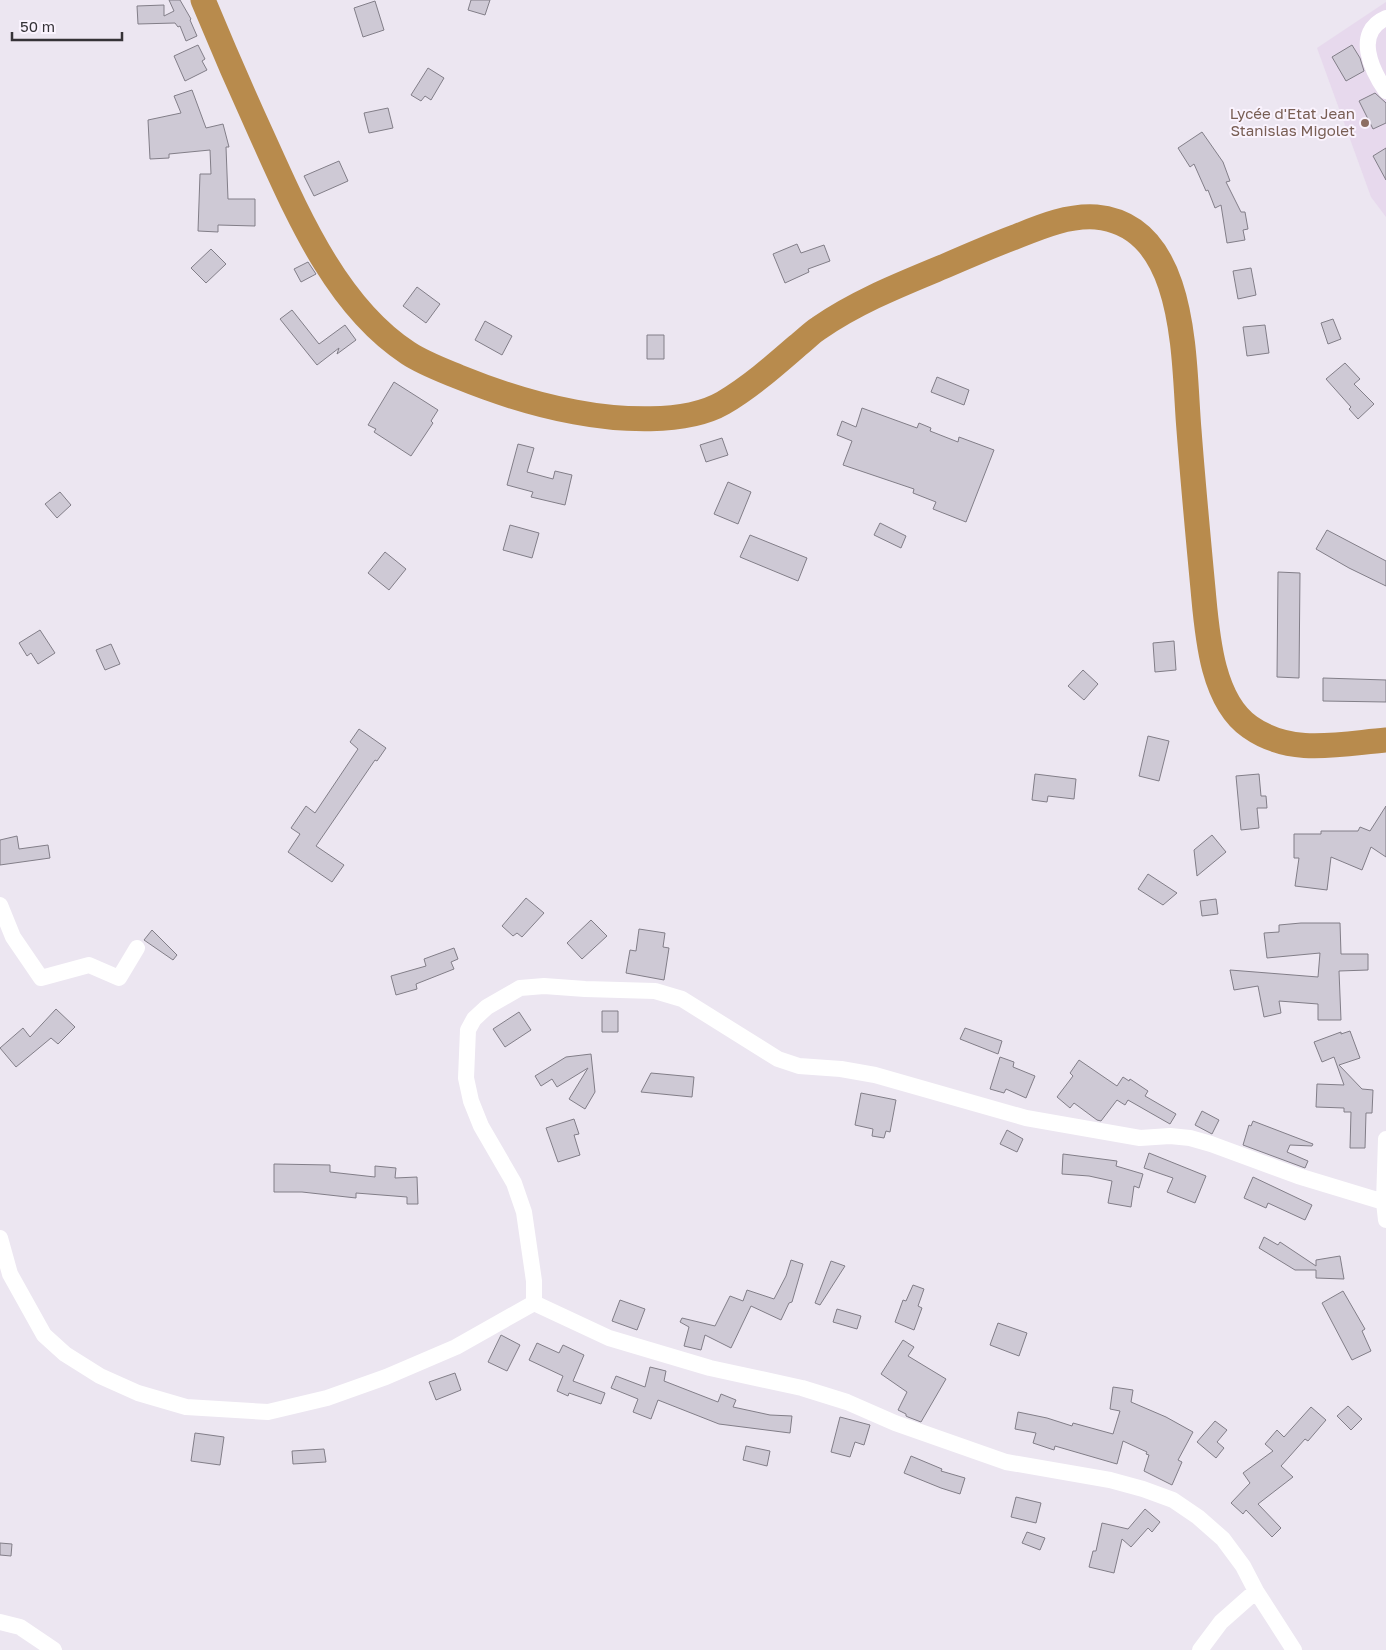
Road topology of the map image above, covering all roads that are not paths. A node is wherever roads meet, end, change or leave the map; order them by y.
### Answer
1 (203, 0) edge
2 (1386, 18) edge
3 (1386, 91) edge
4 (1386, 740) edge
5 (0, 905) edge
6 (137, 948) dead end
7 (1386, 1139) edge
8 (1384, 1202) junction
9 (1386, 1220) edge
10 (0, 1238) edge
11 (534, 1303) junction
12 (1256, 1592) junction
13 (0, 1622) edge
14 (54, 1650) edge
15 (1200, 1650) edge
16 (1294, 1650) edge

1 - 4 highway
2 - 3 street
5 - 6 street
7 - 8 street
8 - 9 street
8 - 11 street
10 - 11 street
11 - 12 street
12 - 15 street
12 - 16 street
13 - 14 street

